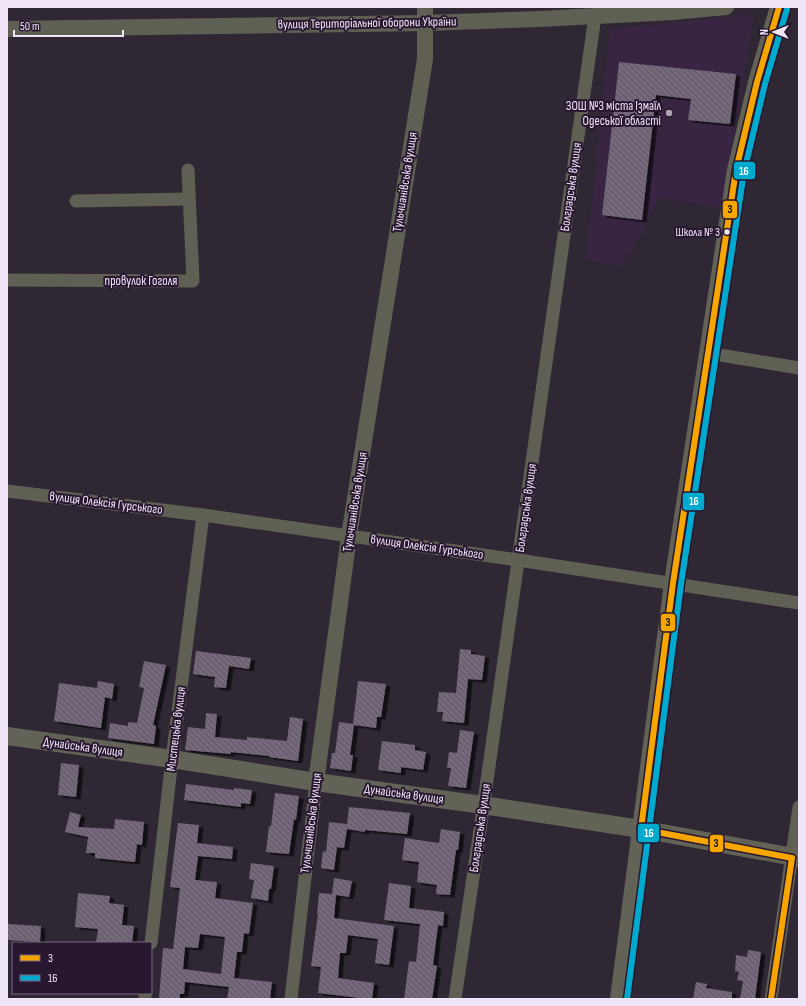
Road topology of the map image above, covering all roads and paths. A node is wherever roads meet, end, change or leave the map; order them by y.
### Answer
1 (726, 7) edge
2 (779, 7) edge
3 (425, 15) edge
4 (595, 16) junction
5 (7, 29) edge
6 (188, 170) dead end
7 (189, 199) junction
8 (76, 201) dead end
9 (7, 280) edge
10 (708, 353) junction
11 (799, 368) edge
12 (7, 491) edge
13 (203, 515) junction
14 (349, 536) junction
15 (518, 560) junction
16 (673, 583) junction
17 (799, 603) edge
18 (7, 736) edge
19 (172, 759) junction
20 (316, 782) junction
21 (484, 805) junction
22 (799, 807) edge
23 (642, 830) junction
24 (795, 858) edge
25 (151, 942) edge
26 (290, 999) edge
27 (455, 999) edge
28 (619, 999) edge
29 (771, 999) edge

1 - 4 street, вулиця Територіальної оборони України
2 - 10 main road
3 - 4 street, вулиця Територіальної оборони України
3 - 5 street, вулиця Територіальної оборони України
3 - 14 street, Тульчианівська вулиця
4 - 15 street, Болградська вулиця
6 - 7 street, провулок Гоголя
7 - 8 street
7 - 9 street, провулок Гоголя
10 - 11 street
10 - 16 main road
12 - 13 street, вулиця Олексія Гурського
13 - 14 street, вулиця Олексія Гурського
13 - 19 street, Мистецька вулиця
14 - 15 street, вулиця Олексія Гурського
14 - 20 street, Тульчианівська вулиця
15 - 16 street, вулиця Олексія Гурського
15 - 21 street, Болградська вулиця
16 - 17 street, вулиця Олексія Гурського
16 - 23 main road
18 - 19 main road, Дунайська вулиця
19 - 20 main road, Дунайська вулиця
19 - 25 street, Мистецька вулиця
20 - 21 main road, Дунайська вулиця
20 - 26 street, Тульчианівська вулиця
21 - 23 main road, Дунайська вулиця
21 - 27 street, Болградська вулиця
22 - 24 street
23 - 24 main road, Дунайська вулиця
23 - 28 main road
24 - 29 street

